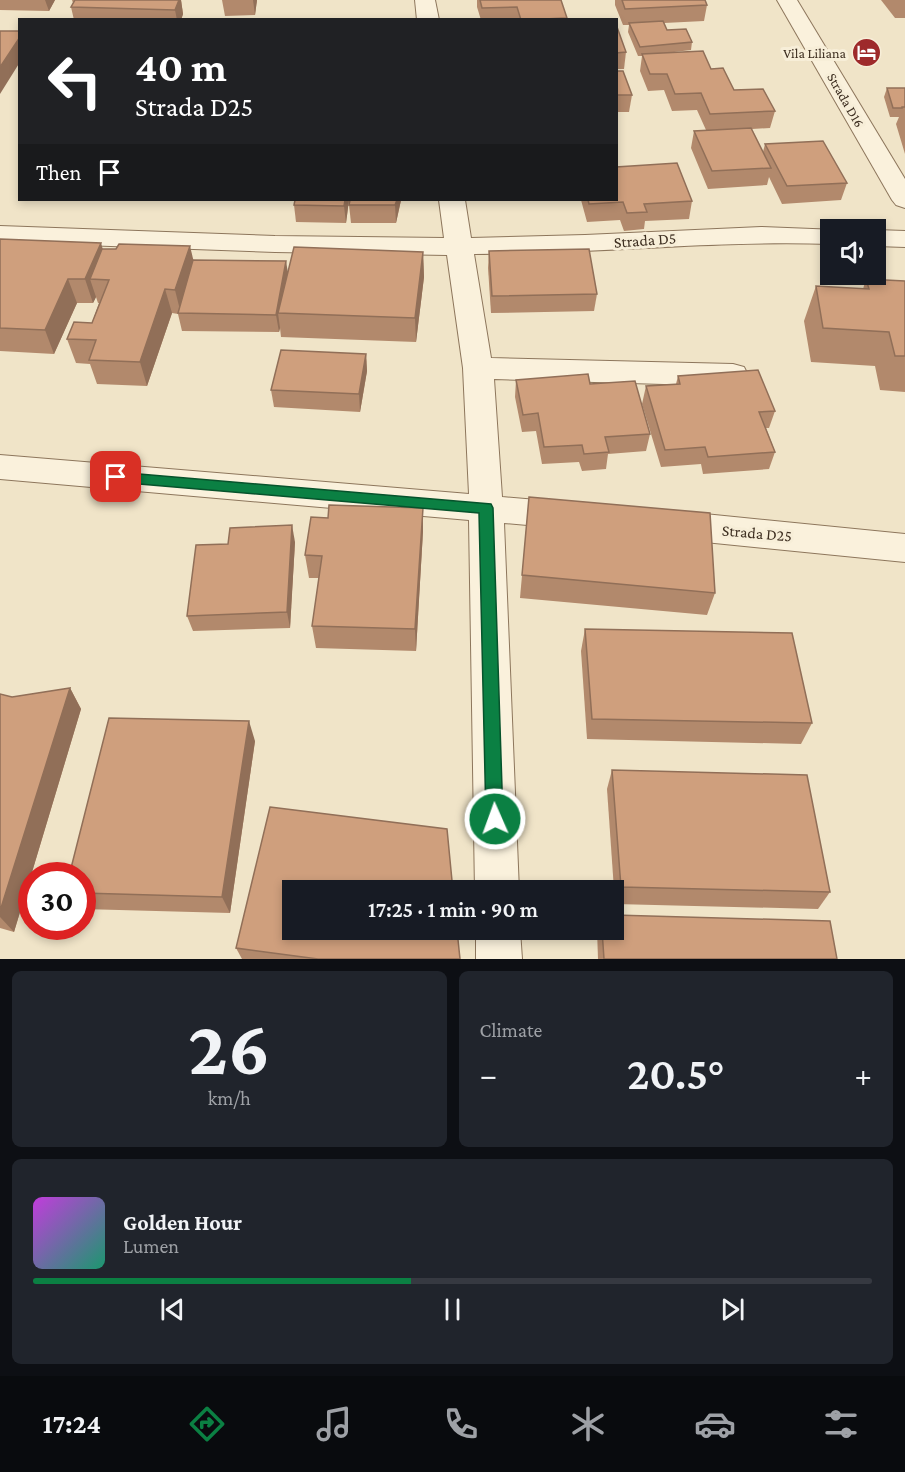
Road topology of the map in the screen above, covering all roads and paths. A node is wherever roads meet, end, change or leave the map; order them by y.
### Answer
1 (425, 0) edge
2 (788, 0) edge
3 (428, 18) edge
4 (905, 200) edge
5 (452, 201) edge
6 (0, 234) edge
7 (820, 236) edge
8 (886, 238) edge
9 (905, 239) edge
10 (460, 246) junction
11 (478, 368) junction
12 (733, 375) edge
13 (0, 467) edge
14 (486, 508) junction
15 (603, 519) edge
16 (638, 522) edge
17 (905, 548) edge
18 (497, 880) edge
19 (498, 940) edge
20 (499, 959) edge

1 - 3 street
2 - 4 street, Strada D16
5 - 10 street
6 - 10 street, Strada D5
7 - 10 street, Strada D5
8 - 9 street
10 - 11 street
11 - 12 street
11 - 14 street
13 - 14 street
14 - 15 street
14 - 18 street
16 - 17 street, Strada D25
19 - 20 street

